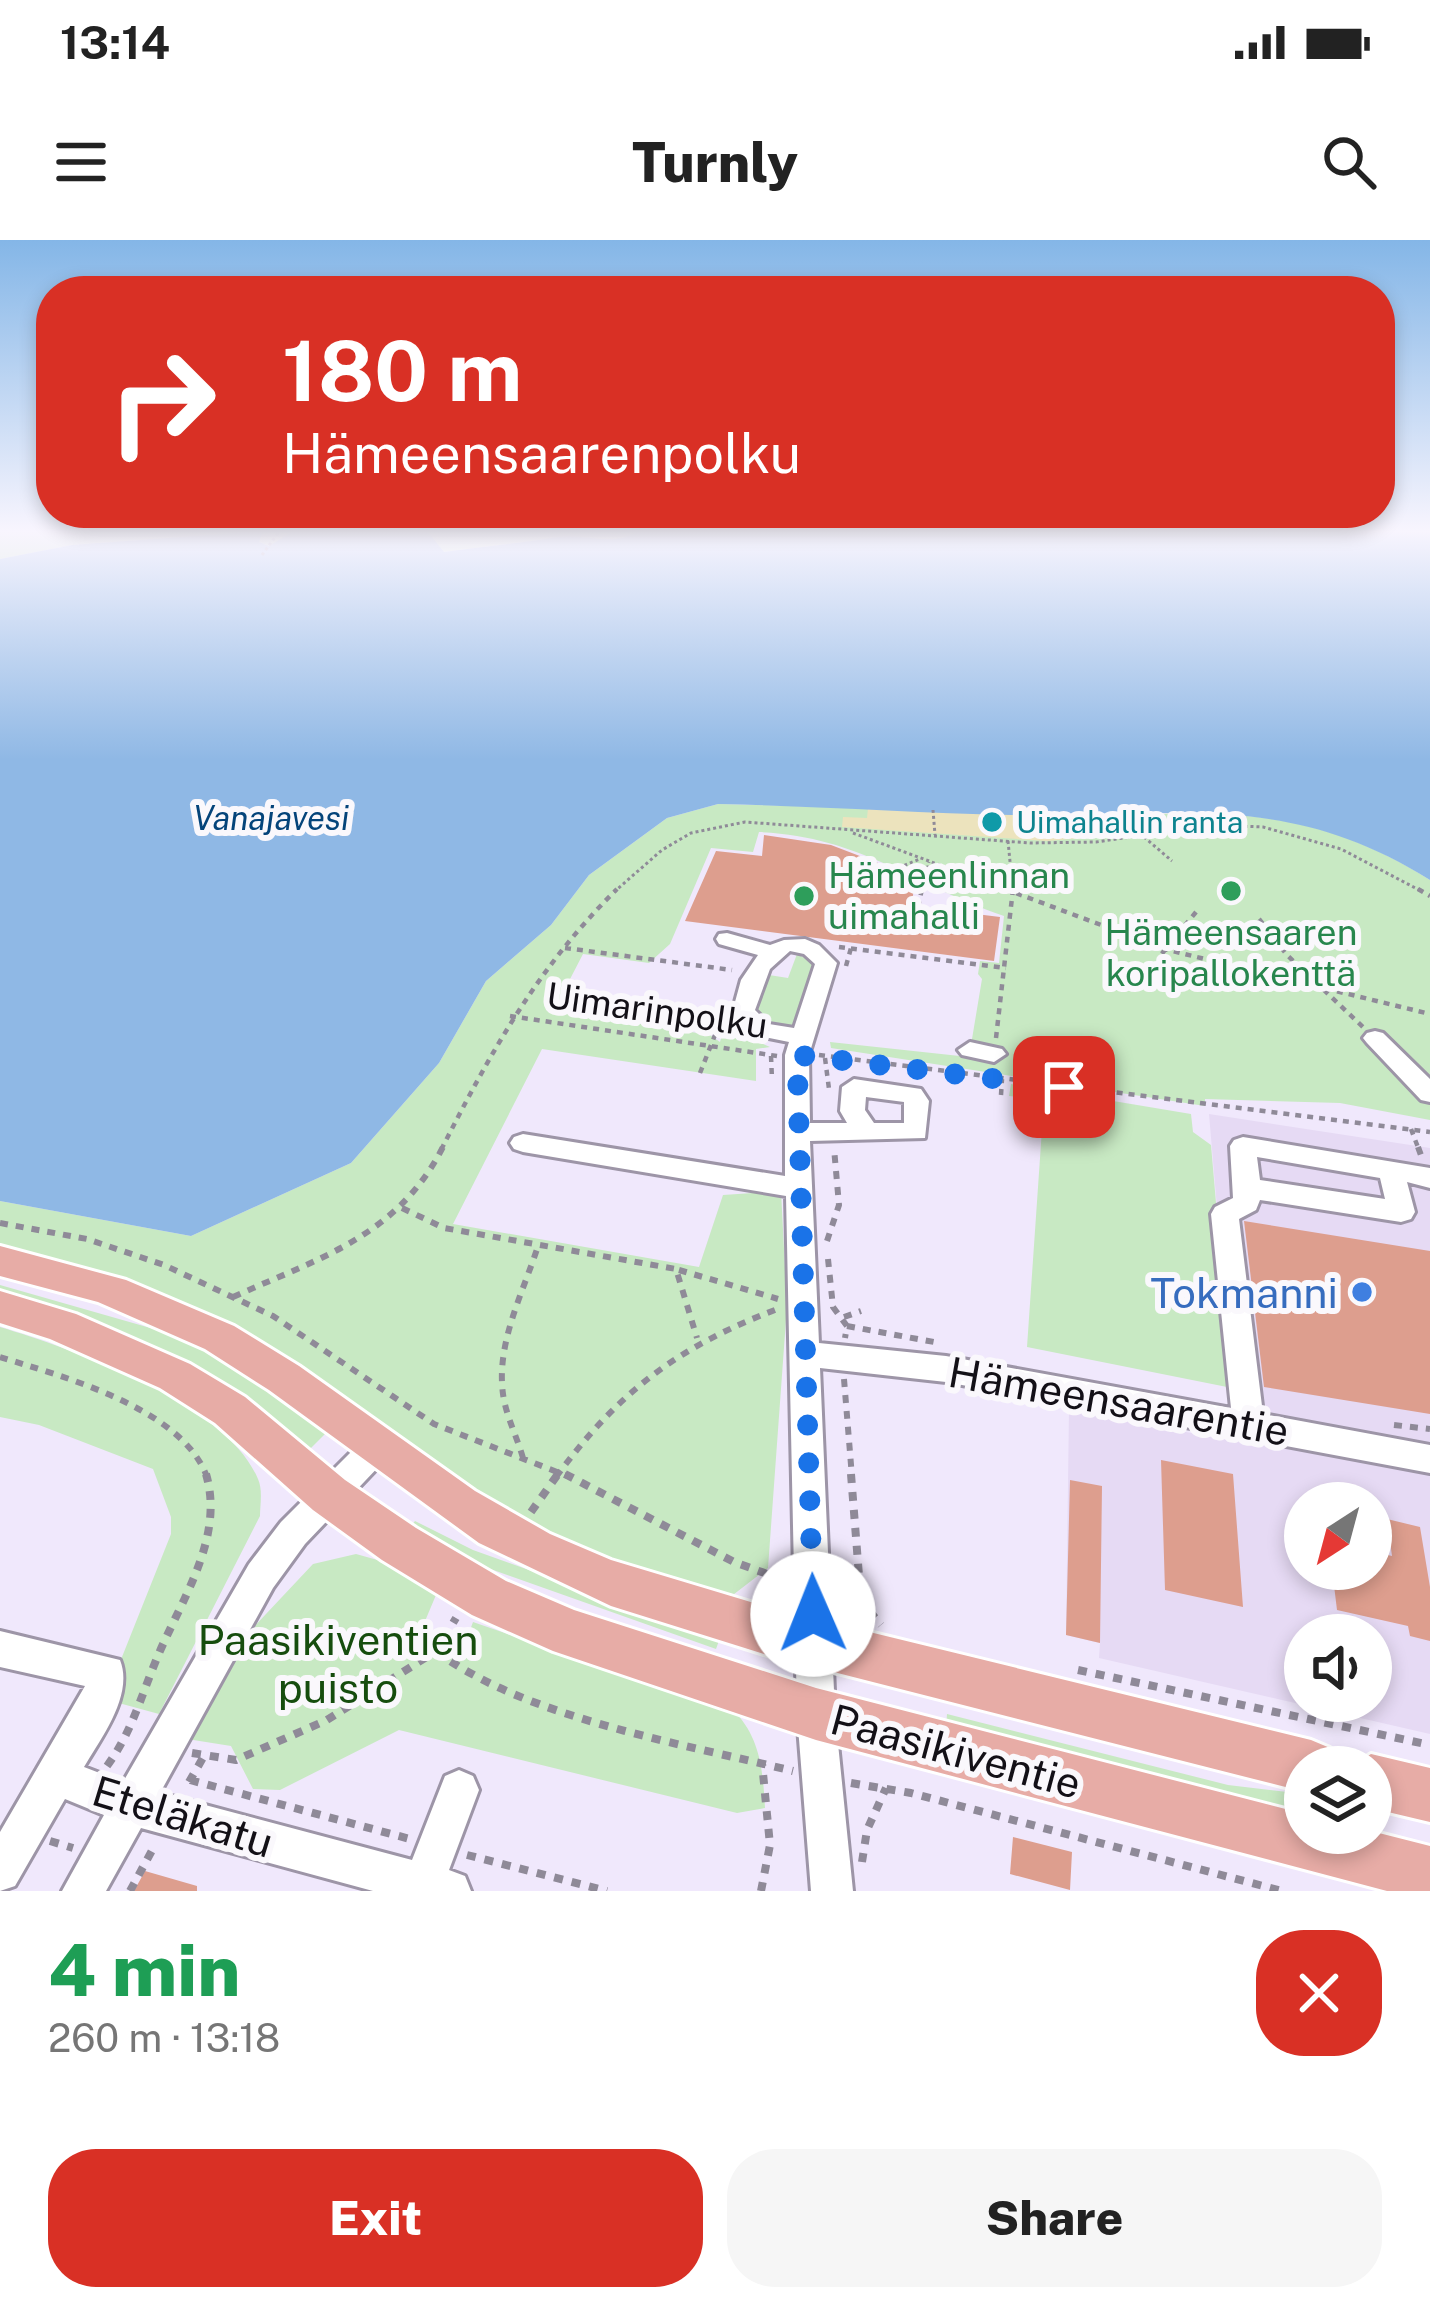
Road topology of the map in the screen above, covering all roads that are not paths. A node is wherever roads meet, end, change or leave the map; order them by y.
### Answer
1 (727, 939) dead end
2 (770, 952) junction
3 (716, 1020) dead end
4 (748, 1021) junction
5 (1375, 1038) road end
6 (808, 1049) junction
7 (1430, 1094) edge
8 (866, 1131) junction
9 (797, 1132) junction
10 (523, 1143) dead end
11 (1391, 1170) junction
12 (1428, 1171) edge
13 (798, 1188) junction
14 (1247, 1188) junction
15 (0, 1261) edge
16 (0, 1307) edge
17 (806, 1354) junction
18 (1248, 1424) junction
19 (374, 1450) junction
20 (1430, 1459) edge
21 (329, 1495) junction
22 (813, 1642) junction
23 (0, 1649) edge
24 (815, 1714) junction
25 (1284, 1760) edge
26 (56, 1776) junction
27 (1392, 1786) edge
28 (459, 1790) dead end
29 (1430, 1795) edge
30 (130, 1805) junction
31 (0, 1871) edge
32 (92, 1874) edge
33 (437, 1874) edge
34 (1430, 1874) edge
35 (848, 1884) edge

1 - 2 street
2 - 4 street
2 - 6 street
3 - 4 street
4 - 6 street
5 - 7 street
6 - 9 street
8 - 8 street
8 - 9 street
9 - 13 street
10 - 13 street
11 - 12 street
11 - 14 street
11 - 14 street
13 - 17 street
14 - 18 street
15 - 19 main road, Paasikiventie
16 - 21 main road, Paasikiventie
17 - 18 street, Hämeensaarentie
17 - 22 street
18 - 20 street, Hämeensaarentie
19 - 21 street
19 - 22 main road, Paasikiventie
21 - 24 main road, Paasikiventie
21 - 30 street
22 - 24 street
22 - 25 main road, Paasikiventie
23 - 26 street
24 - 34 main road, Paasikiventie
24 - 35 street
26 - 30 street, Eteläkatu
26 - 31 street
27 - 29 main road
28 - 33 street
30 - 32 street
30 - 33 street, Eteläkatu

